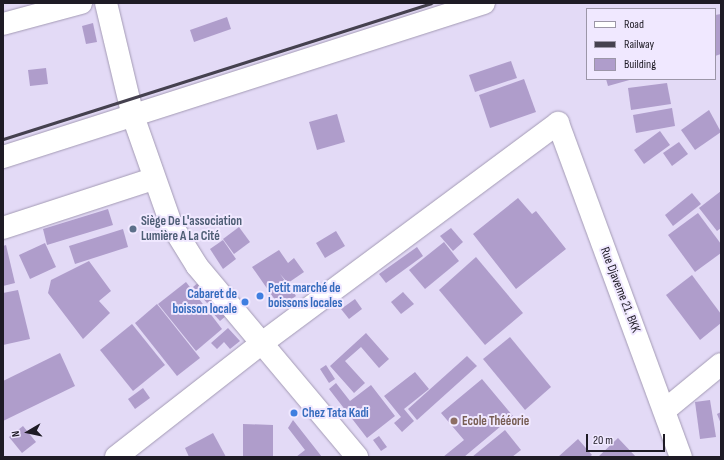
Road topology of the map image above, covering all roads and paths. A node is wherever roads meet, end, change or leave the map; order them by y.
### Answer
1 (81, 3) edge
2 (106, 3) edge
3 (484, 3) edge
4 (3, 24) edge
5 (133, 116) junction
6 (3, 157) edge
7 (153, 179) junction
8 (3, 228) edge
9 (262, 343) junction
10 (721, 364) edge
11 (665, 410) junction
12 (116, 457) edge
13 (357, 457) edge
14 (681, 457) edge

1 - 4 street
2 - 5 street
3 - 5 street
5 - 6 street
5 - 7 street
7 - 8 street
7 - 9 street
9 - 11 street, Rue Djaveme 21. BKK
9 - 12 street
9 - 13 street
10 - 11 street
11 - 14 street, Rue Djaveme 21. BKK

